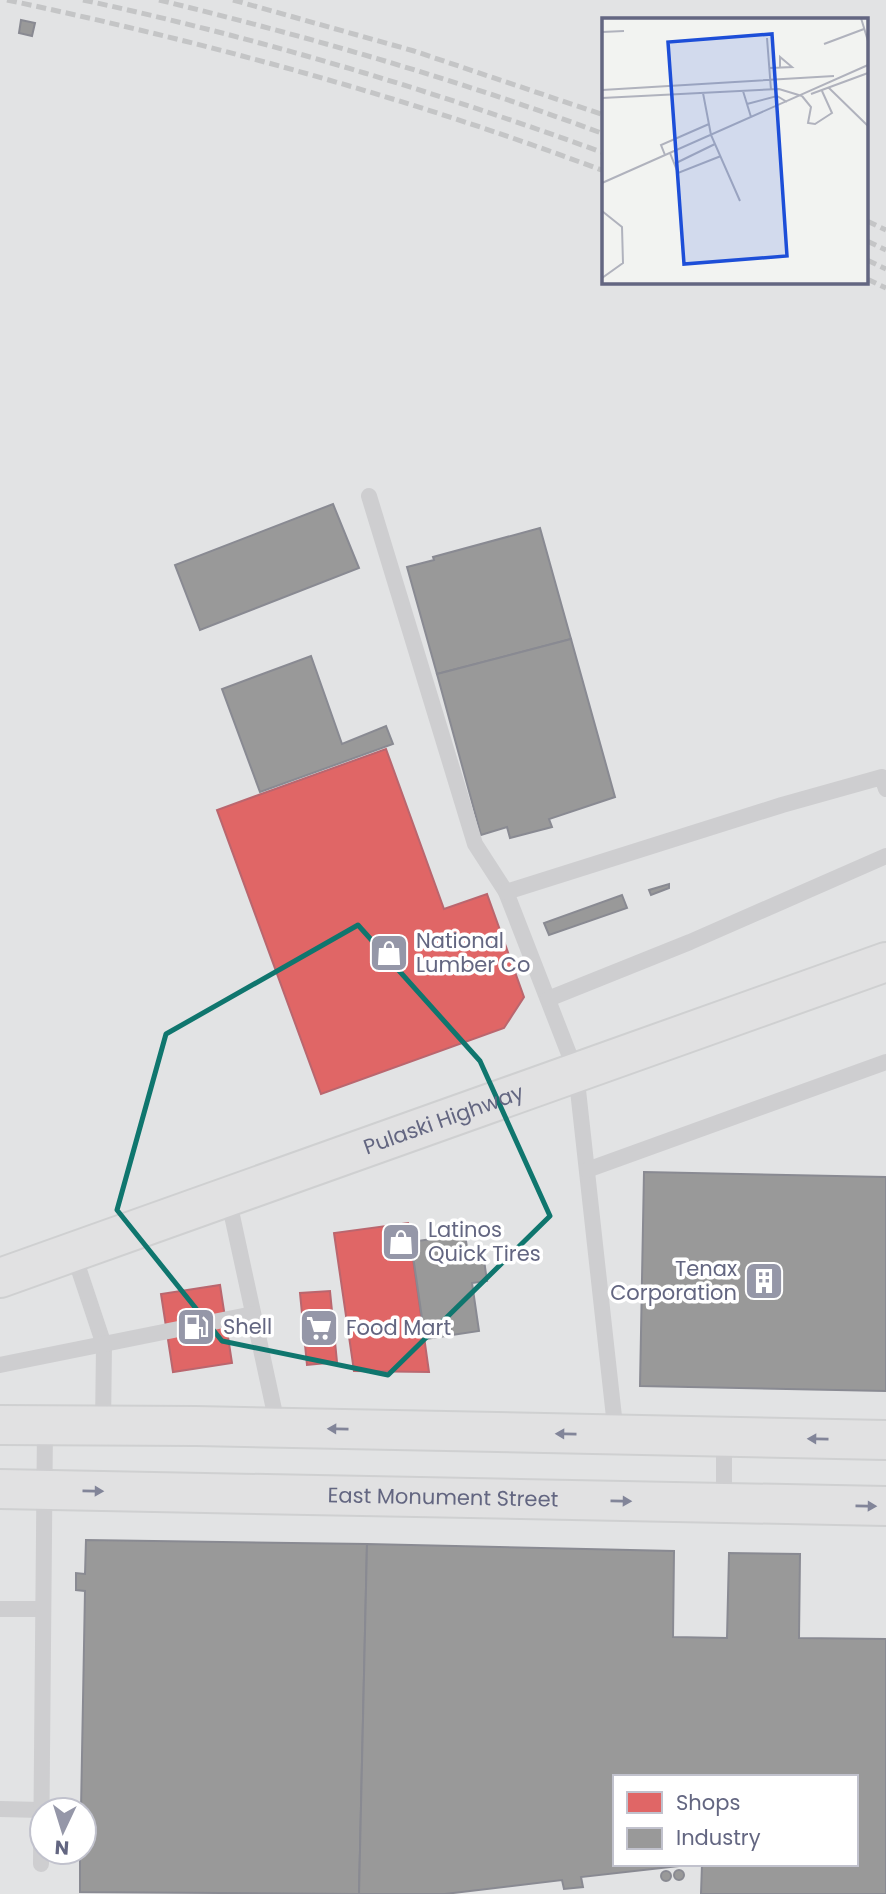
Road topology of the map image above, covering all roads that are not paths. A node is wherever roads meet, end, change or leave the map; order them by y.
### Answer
1 (369, 495) dead end
2 (886, 789) edge
3 (886, 856) edge
4 (506, 892) junction
5 (886, 962) edge
6 (548, 999) junction
7 (886, 1062) edge
8 (576, 1072) junction
9 (587, 1170) junction
10 (228, 1197) junction
11 (73, 1252) junction
12 (0, 1278) edge
13 (253, 1314) junction
14 (104, 1345) junction
15 (0, 1364) edge
16 (0, 1425) edge
17 (45, 1426) junction
18 (103, 1426) junction
19 (278, 1428) junction
20 (616, 1435) junction
21 (724, 1437) junction
22 (886, 1440) edge
23 (0, 1489) edge
24 (44, 1490) junction
25 (724, 1503) junction
26 (886, 1506) edge
27 (0, 1609) edge
28 (42, 1609) junction
29 (41, 1796) edge
30 (0, 1809) edge
31 (28, 1810) edge

1 - 4 lane
2 - 4 lane
3 - 6 lane
4 - 6 lane
5 - 8 main road, Pulaski Highway
6 - 8 lane
7 - 9 lane
8 - 9 lane
8 - 10 main road, Pulaski Highway
9 - 20 lane
10 - 11 main road, Pulaski Highway
10 - 13 lane
11 - 12 main road, Pulaski Highway
11 - 14 lane
13 - 14 lane
13 - 19 lane
14 - 15 lane
14 - 18 lane
16 - 17 main road
17 - 18 main road
17 - 24 lane
18 - 19 main road
20 -> 19 main road
20 - 21 main road
22 -> 21 main road
21 - 25 lane
23 - 24 main road, East Monument Street
24 -> 25 main road, East Monument Street
24 - 28 lane
25 -> 26 main road, East Monument Street
27 - 28 lane
28 - 29 lane
30 - 31 lane

